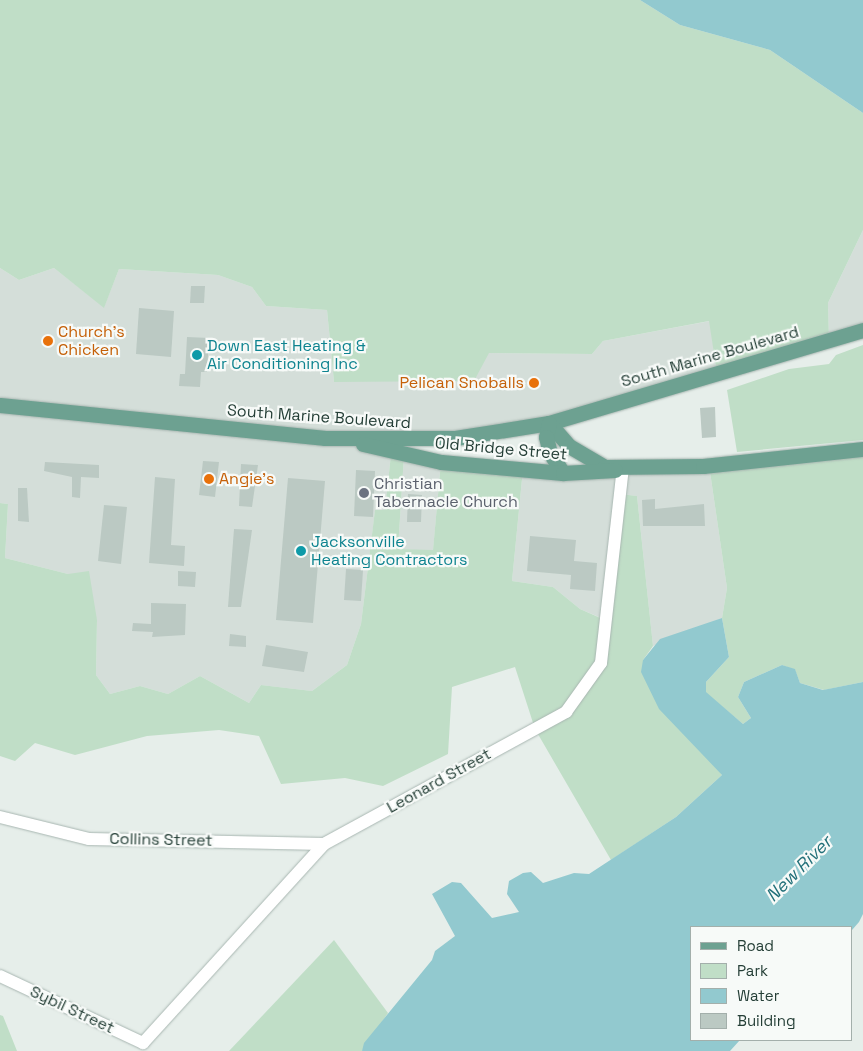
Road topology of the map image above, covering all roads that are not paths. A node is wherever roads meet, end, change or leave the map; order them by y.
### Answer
1 (863, 330) edge
2 (0, 405) edge
3 (549, 423) junction
4 (348, 439) junction
5 (863, 449) edge
6 (623, 468) junction
7 (563, 473) junction
8 (0, 817) edge
9 (324, 844) junction
10 (0, 976) edge
11 (143, 1043) joint

1 - 3 main road, South Marine Boulevard
2 - 4 main road, South Marine Boulevard
3 - 4 main road, South Marine Boulevard
3 - 6 main road, Old Bridge Street
3 - 7 main road
4 - 7 main road, Old Bridge Street
5 - 6 main road, Old Bridge Street
6 - 7 main road, Old Bridge Street
6 - 9 street, Leonard Street
8 - 9 street, Collins Street
9 - 11 street, Leonard Street
10 - 11 street, Sybil Street

